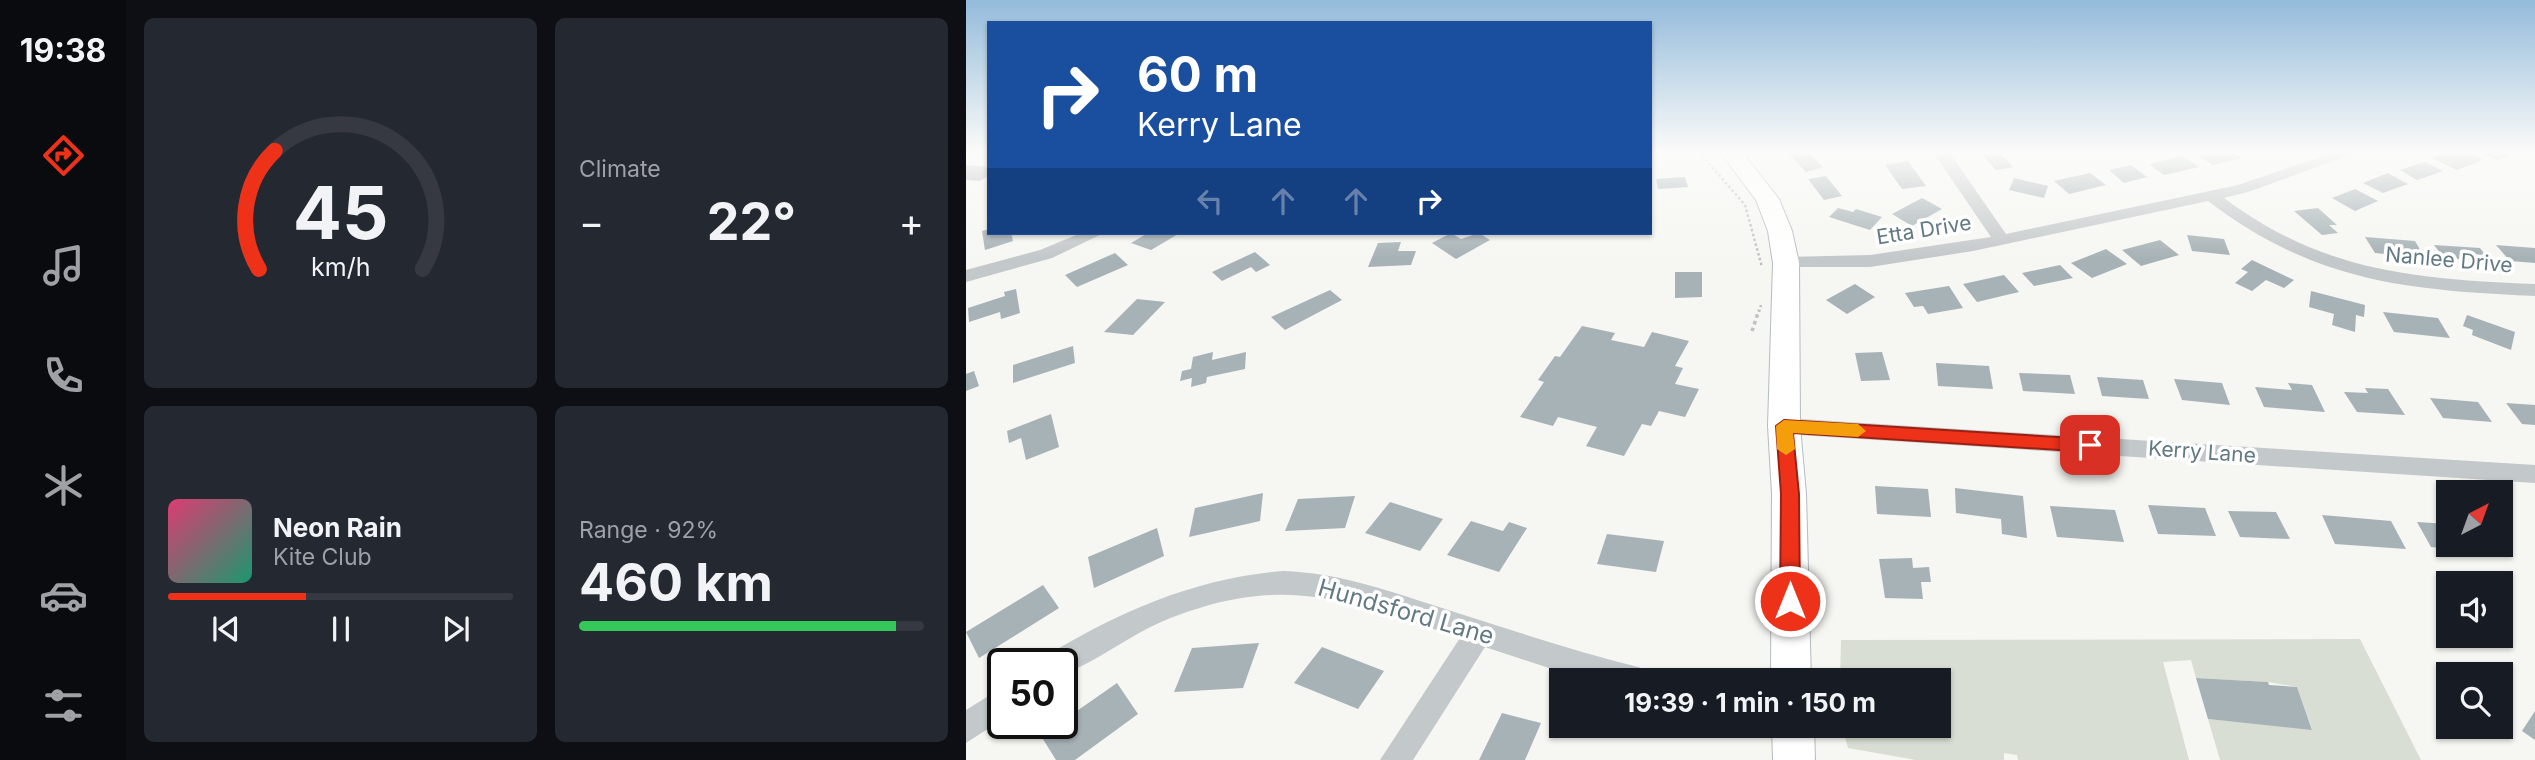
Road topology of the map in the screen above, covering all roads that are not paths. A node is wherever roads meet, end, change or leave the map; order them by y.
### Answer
1 (1759, 187) edge
2 (1966, 187) edge
3 (2246, 187) edge
4 (2211, 196) junction
5 (1090, 235) edge
6 (2002, 240) junction
7 (1775, 267) junction
8 (966, 276) edge
9 (2531, 294) edge
10 (1784, 426) junction
11 (2535, 474) edge
12 (1479, 632) junction
13 (1078, 652) edge
14 (1596, 668) edge
15 (1791, 668) edge
16 (987, 713) edge
17 (966, 728) edge
18 (1793, 738) edge
19 (1395, 760) edge
20 (1794, 760) edge

1 - 7 main road
2 - 6 street
3 - 4 street, Etta Drive
4 - 6 street, Etta Drive
4 - 9 street, Nanlee Drive
5 - 8 street
6 - 7 street, Etta Drive
7 - 10 main road
10 - 11 street, Kerry Lane
10 - 15 main road
12 - 13 street, Hundsford Lane
12 - 14 street, Hundsford Lane
12 - 19 street
16 - 17 street
18 - 20 main road

